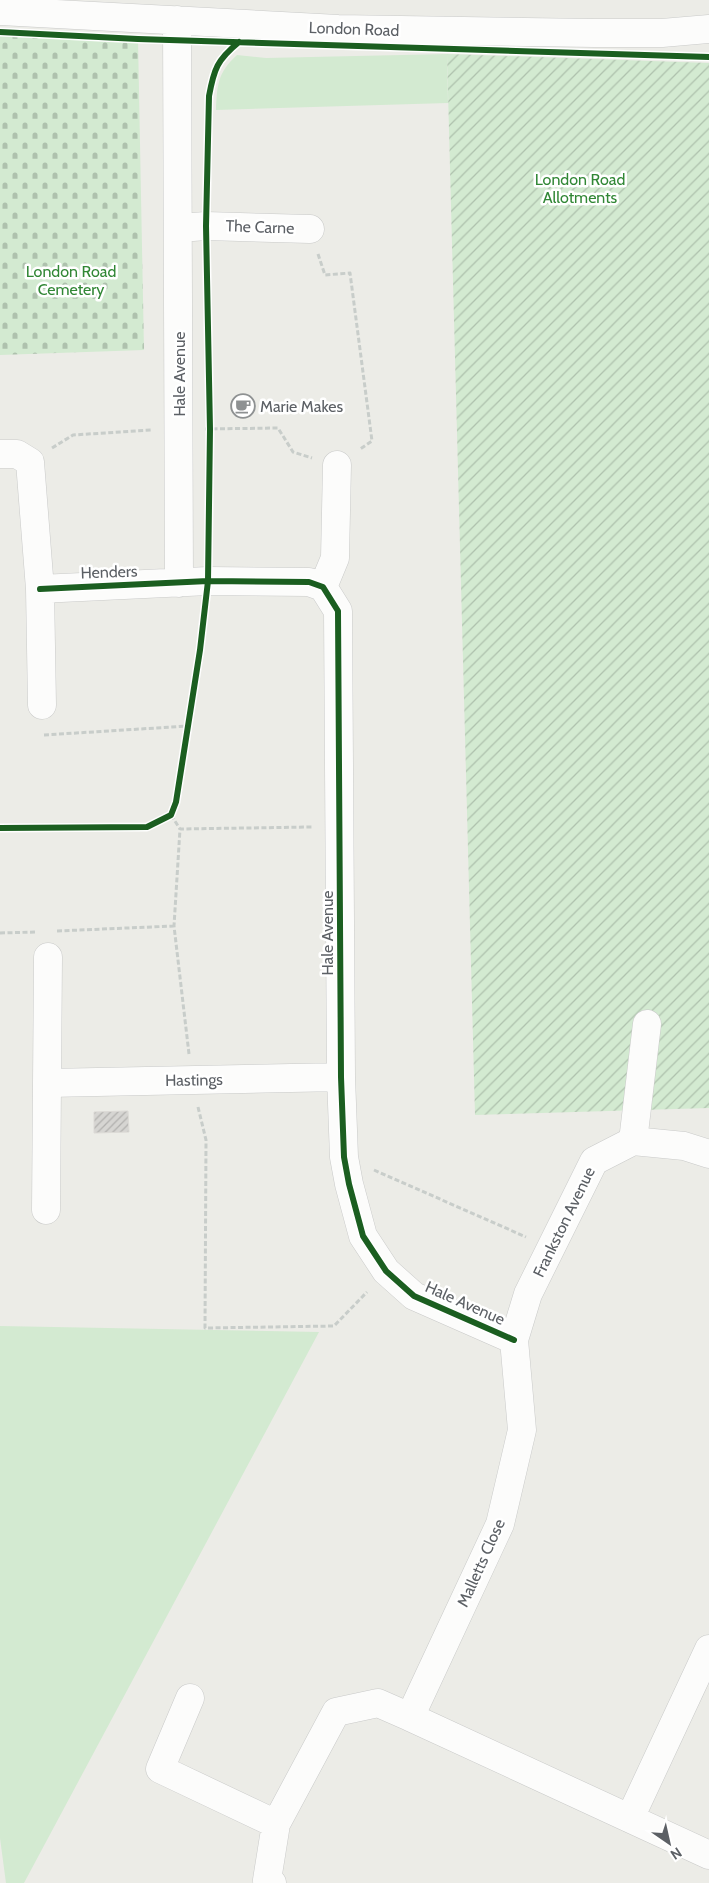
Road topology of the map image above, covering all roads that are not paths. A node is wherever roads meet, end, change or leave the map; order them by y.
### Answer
1 (0, 11) edge
2 (177, 20) junction
3 (709, 29) edge
4 (179, 228) junction
5 (310, 229) road end
6 (0, 454) edge
7 (337, 465) road end
8 (179, 583) junction
9 (322, 587) junction
10 (40, 589) junction
11 (42, 705) road end
12 (47, 944) road end
13 (647, 1024) dead end
14 (341, 1077) junction
15 (48, 1083) junction
16 (633, 1141) junction
17 (709, 1154) edge
18 (46, 1210) dead end
19 (514, 1340) junction
20 (709, 1649) edge
21 (190, 1698) dead end
22 (410, 1717) junction
23 (630, 1818) junction
24 (276, 1824) junction
25 (709, 1855) edge
26 (272, 1883) edge

1 - 2 street, London Road
2 - 3 street, London Road
2 - 4 street, Hale Avenue
4 - 5 street, The Carne
4 - 8 street, Hale Avenue
6 - 10 street
7 - 9 street
8 - 9 street
8 - 10 street, Henders
9 - 14 street, Hale Avenue
10 - 11 street
12 - 15 street
13 - 16 street
14 - 15 street, Hastings
14 - 19 street, Hale Avenue
15 - 18 street
16 - 17 street
16 - 19 street, Frankston Avenue
19 - 22 street, Malletts Close
20 - 23 street
21 - 24 street
22 - 23 street
22 - 24 street
23 - 25 street
24 - 26 street

